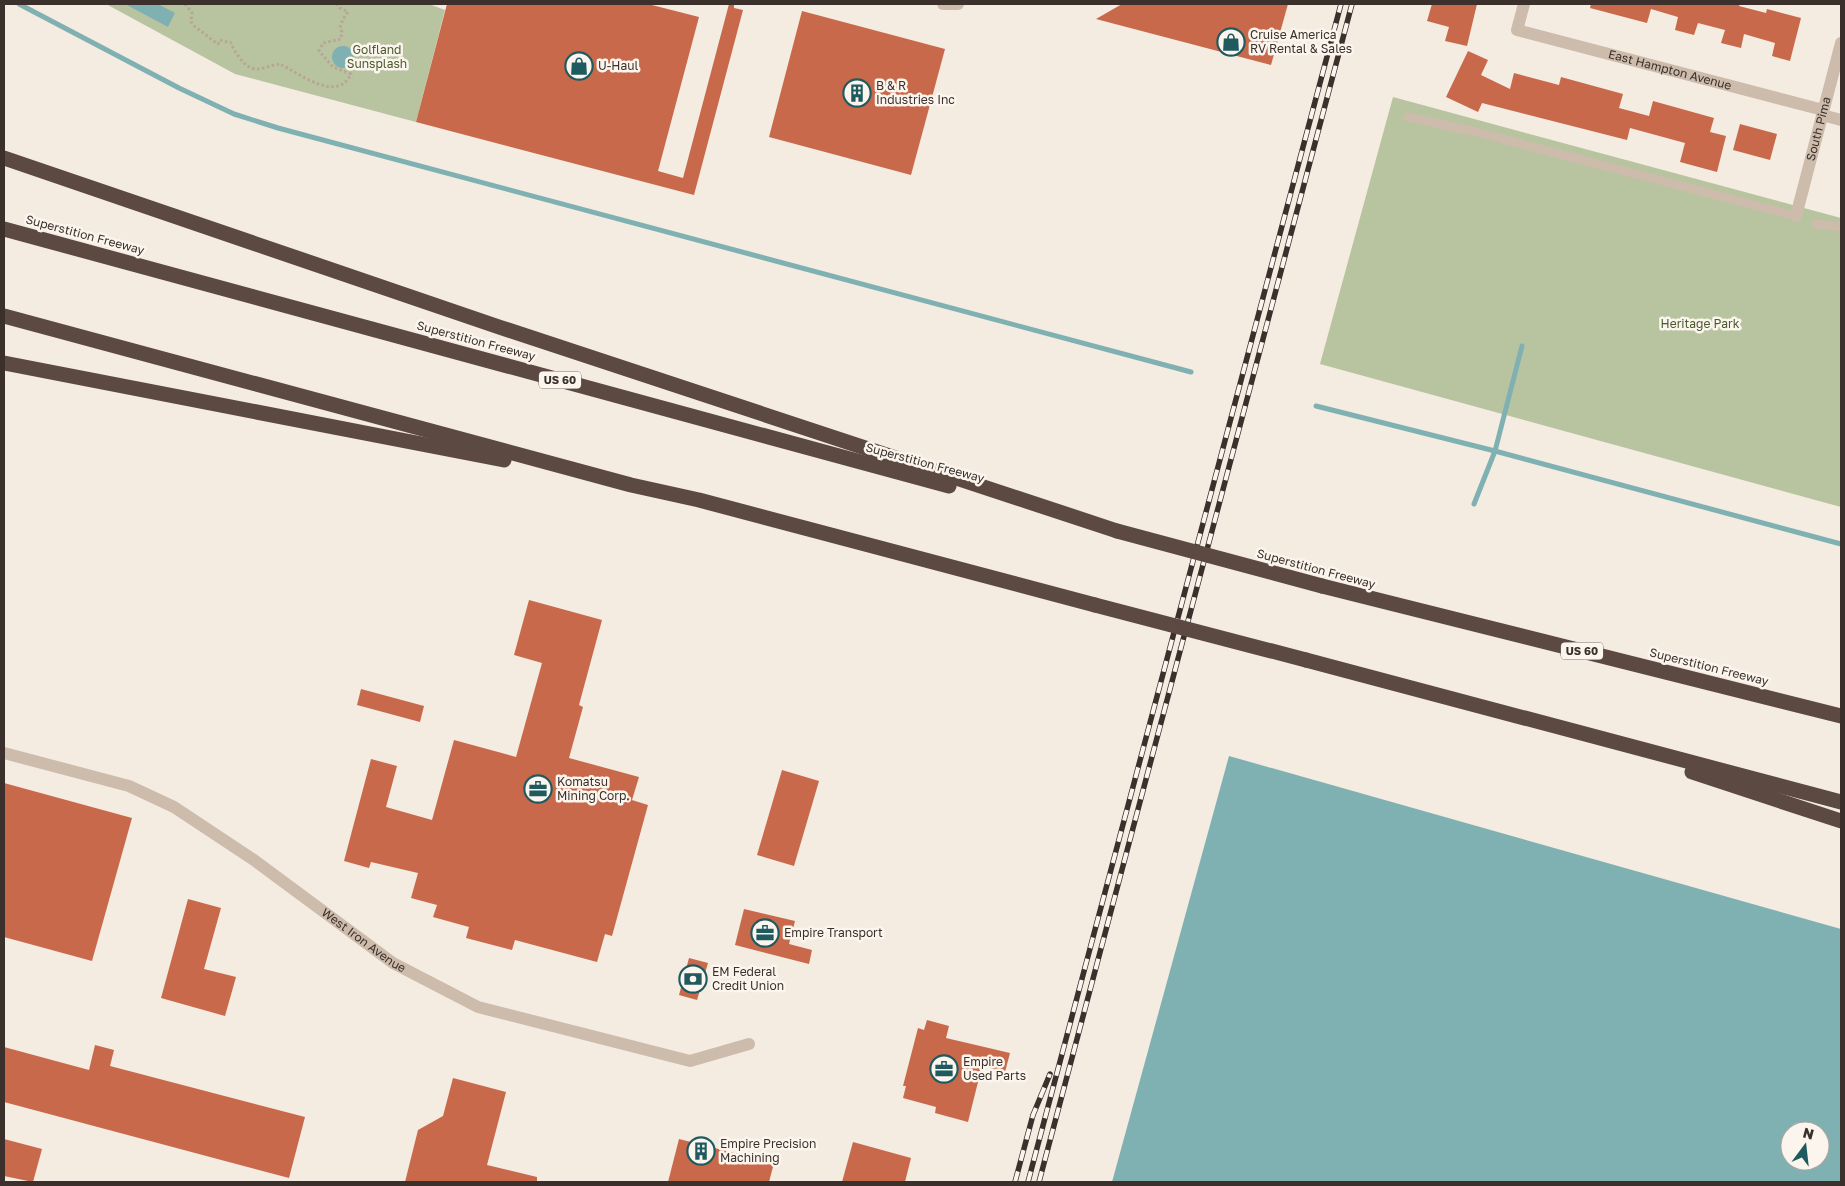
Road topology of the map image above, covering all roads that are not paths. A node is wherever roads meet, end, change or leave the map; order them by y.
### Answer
1 (943, 4) edge
2 (958, 4) edge
3 (1524, 4) edge
4 (1841, 43) edge
5 (1823, 113) junction
6 (1408, 118) dead end
7 (1841, 120) edge
8 (4, 158) edge
9 (1796, 216) joint
10 (1816, 224) dead end
11 (1841, 227) edge
12 (4, 228) edge
13 (4, 316) edge
14 (4, 363) edge
15 (631, 485) junction
16 (1117, 531) junction
17 (1841, 716) edge
18 (1519, 717) junction
19 (4, 754) edge
20 (1841, 802) edge
21 (1841, 820) edge
22 (749, 1044) dead end

1 - 2 street
3 - 5 street, East Hampton Avenue
4 - 5 street, South Pima
5 - 7 street, East Hampton Avenue
5 - 9 street, South Pima
6 - 9 lane
8 - 16 highway
10 - 11 lane
12 - 16 highway, Superstition Freeway / US 60
13 - 15 highway
14 - 15 highway
15 - 18 highway, bridge
16 - 17 highway, Superstition Freeway / US 60, bridge
18 - 20 highway
18 - 21 highway
19 - 22 street, West Iron Avenue

